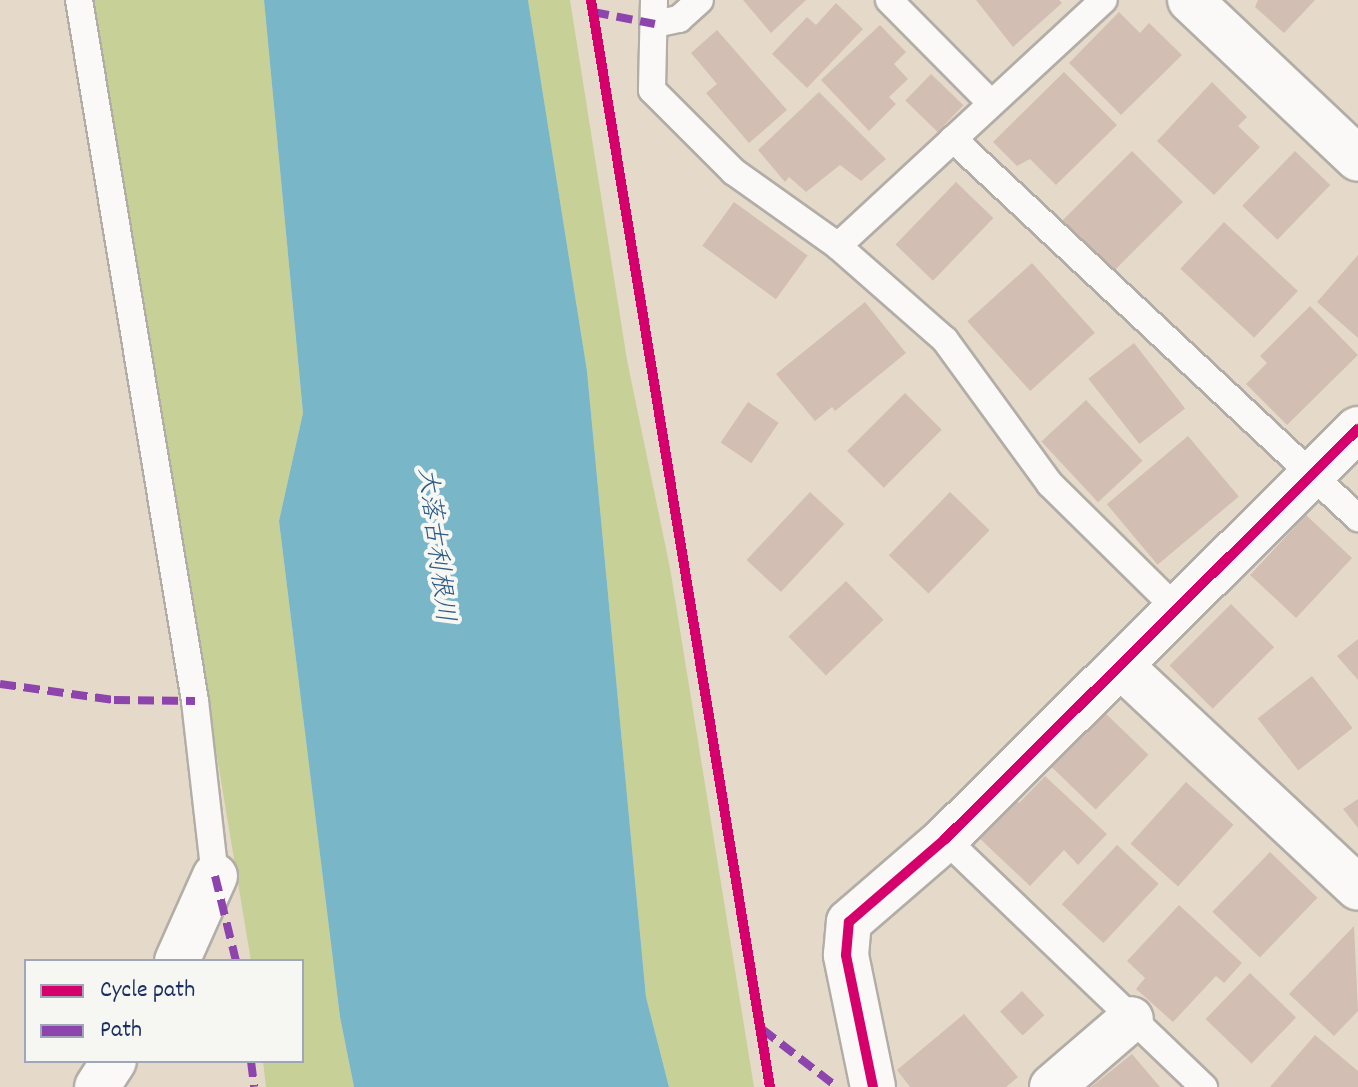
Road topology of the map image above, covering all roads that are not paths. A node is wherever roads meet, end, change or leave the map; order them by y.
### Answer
1 (79, 0) edge
2 (700, 0) edge
3 (889, 0) edge
4 (1104, 0) edge
5 (1190, 0) edge
6 (655, 12) edge
7 (990, 102) junction
8 (953, 139) junction
9 (1358, 159) edge
10 (838, 246) junction
11 (1358, 429) edge
12 (1313, 475) junction
13 (1358, 518) edge
14 (1179, 611) junction
15 (1122, 667) junction
16 (945, 839) junction
17 (215, 876) joint
18 (1358, 888) edge
19 (178, 959) edge
20 (1131, 1019) junction
21 (113, 1063) edge
22 (97, 1087) edge
23 (873, 1087) edge
24 (1052, 1087) edge
25 (1204, 1087) edge

1 - 17 lane
2 - 6 lane
3 - 7 lane
4 - 7 lane
5 - 9 street
6 - 10 lane
7 - 8 lane
8 - 10 lane
8 - 12 lane
10 - 14 lane
11 - 12 street
12 - 13 lane
12 - 14 street
14 - 15 street
15 - 16 street
15 - 18 street
16 - 20 lane
16 - 23 street
17 - 19 street
20 - 24 street
20 - 25 lane
21 - 22 street

